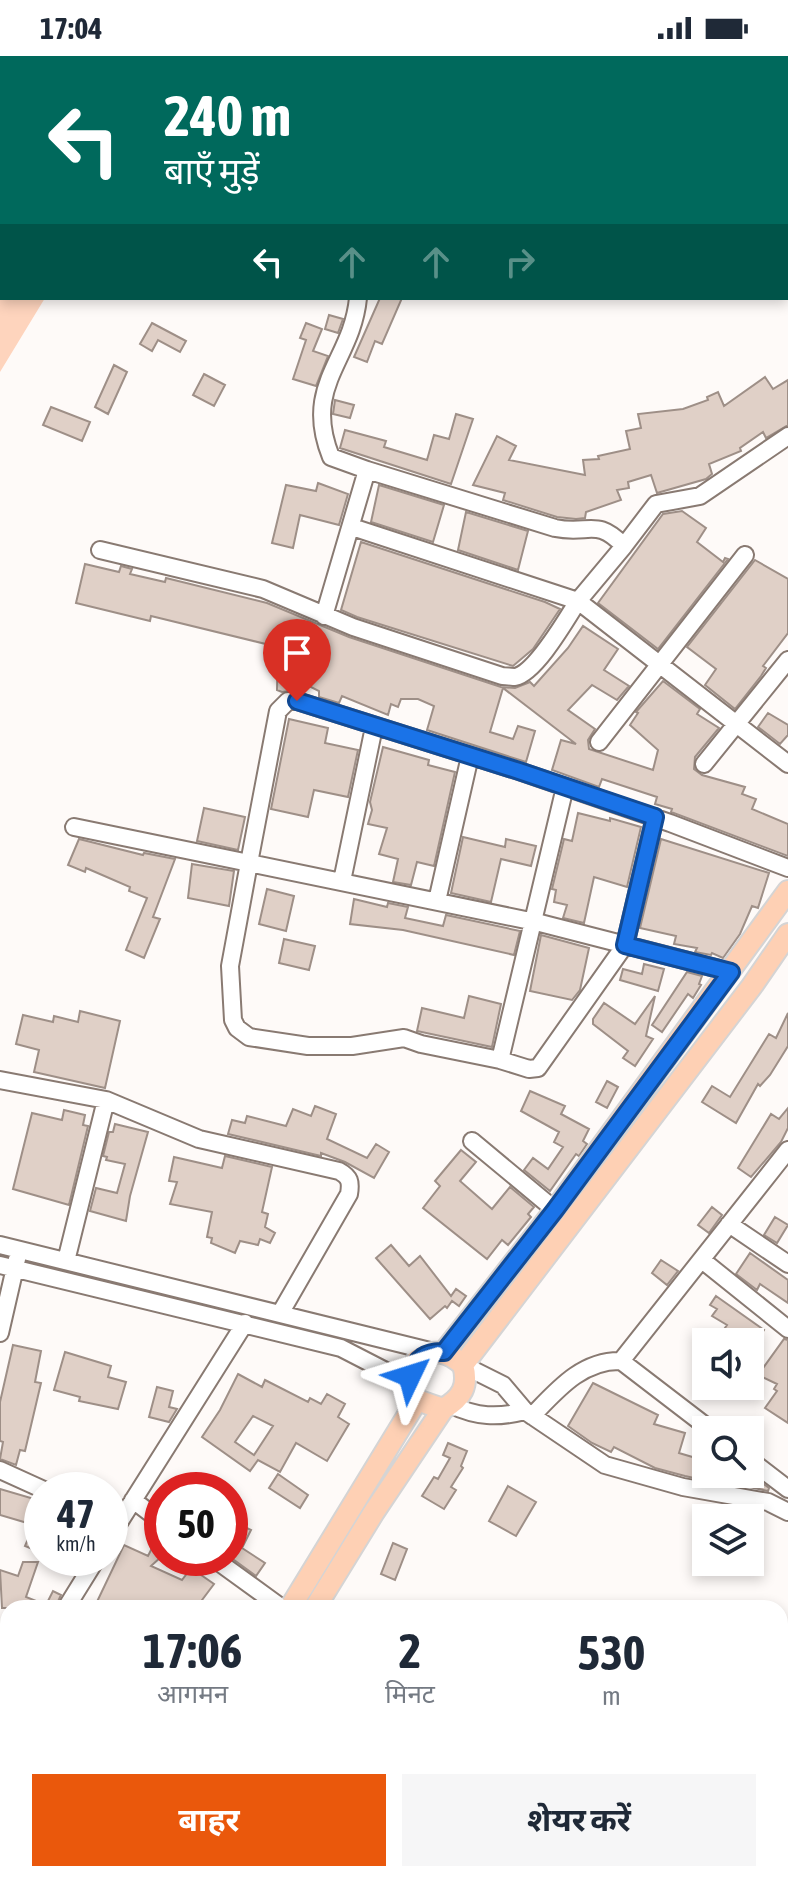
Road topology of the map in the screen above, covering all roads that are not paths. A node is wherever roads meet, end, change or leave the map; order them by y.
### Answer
1 (358, 300) edge
2 (788, 436) edge
3 (367, 470) junction
4 (352, 527) junction
5 (624, 546) junction
6 (100, 550) dead end
7 (745, 555) dead end
8 (578, 601) junction
9 (324, 616) junction
10 (788, 660) edge
11 (660, 663) junction
12 (737, 722) junction
13 (374, 727) junction
14 (599, 742) dead end
15 (470, 756) junction
16 (704, 764) dead end
17 (788, 764) edge
18 (565, 787) junction
19 (655, 817) junction
20 (74, 827) dead end
21 (249, 863) junction
22 (788, 868) edge
23 (342, 881) junction
24 (788, 891) edge
25 (437, 901) junction
26 (532, 921) junction
27 (788, 934) edge
28 (625, 945) junction
29 (731, 972) junction
30 (500, 1060) junction
31 (0, 1080) edge
32 (106, 1100) junction
33 (472, 1141) dead end
34 (788, 1150) edge
35 (555, 1210) junction
36 (729, 1224) junction
37 (0, 1245) edge
38 (20, 1250) junction
39 (709, 1250) junction
40 (66, 1261) junction
41 (788, 1264) edge
42 (8, 1267) edge
43 (281, 1312) junction
44 (245, 1323) junction
45 (788, 1329) edge
46 (0, 1333) edge
47 (439, 1352) junction
48 (621, 1361) junction
49 (463, 1365) junction
50 (413, 1392) junction
51 (447, 1407) junction
52 (528, 1413) junction
53 (693, 1416) edge
54 (0, 1470) edge
55 (764, 1471) edge
56 (24, 1481) edge
57 (788, 1489) edge
58 (788, 1499) edge
59 (133, 1500) junction
60 (768, 1502) junction
61 (128, 1507) edge
62 (144, 1508) edge
63 (788, 1512) edge
64 (86, 1576) edge
65 (238, 1576) edge
66 (71, 1600) edge
67 (271, 1600) edge
68 (295, 1600) edge
69 (320, 1600) edge

1 - 3 street
2 - 5 street
3 - 4 street
3 - 5 street
4 - 8 street
4 - 9 street
5 - 8 street
6 - 9 street
7 - 11 street
8 - 9 street
8 - 11 street
10 - 12 street
11 - 12 street
11 - 14 street
12 - 16 street
12 - 17 street
13 - 15 street
13 - 21 street
13 - 23 street
15 - 18 street
15 - 25 street
18 - 19 street
18 - 26 street
19 - 22 street
19 - 28 street
20 - 21 street
21 - 23 street
21 - 30 street
23 - 25 street
24 - 29 main road
25 - 26 street
26 - 28 street
26 - 30 street
27 - 49 main road
28 - 29 street
28 - 30 street
29 - 35 main road
31 - 32 street
32 - 40 street
32 - 43 street
33 - 35 street
34 - 36 street
35 - 47 main road
36 - 39 street
36 - 41 street
37 - 38 street
38 - 40 street
38 - 42 street
39 - 45 street
39 - 48 street
40 - 43 street
42 - 44 street
42 - 46 street
43 - 47 street
44 - 50 street
44 - 59 street
47 - 49 main road
47 - 50 main road
48 - 52 street
48 - 53 street
49 - 51 main road
49 - 52 street
50 - 51 main road
50 - 68 main road
51 - 52 street
51 - 69 main road
52 - 60 street
54 - 56 street
55 - 57 street
58 - 60 street
59 - 61 street
59 - 62 street
60 - 63 street
64 - 66 street
65 - 67 street

